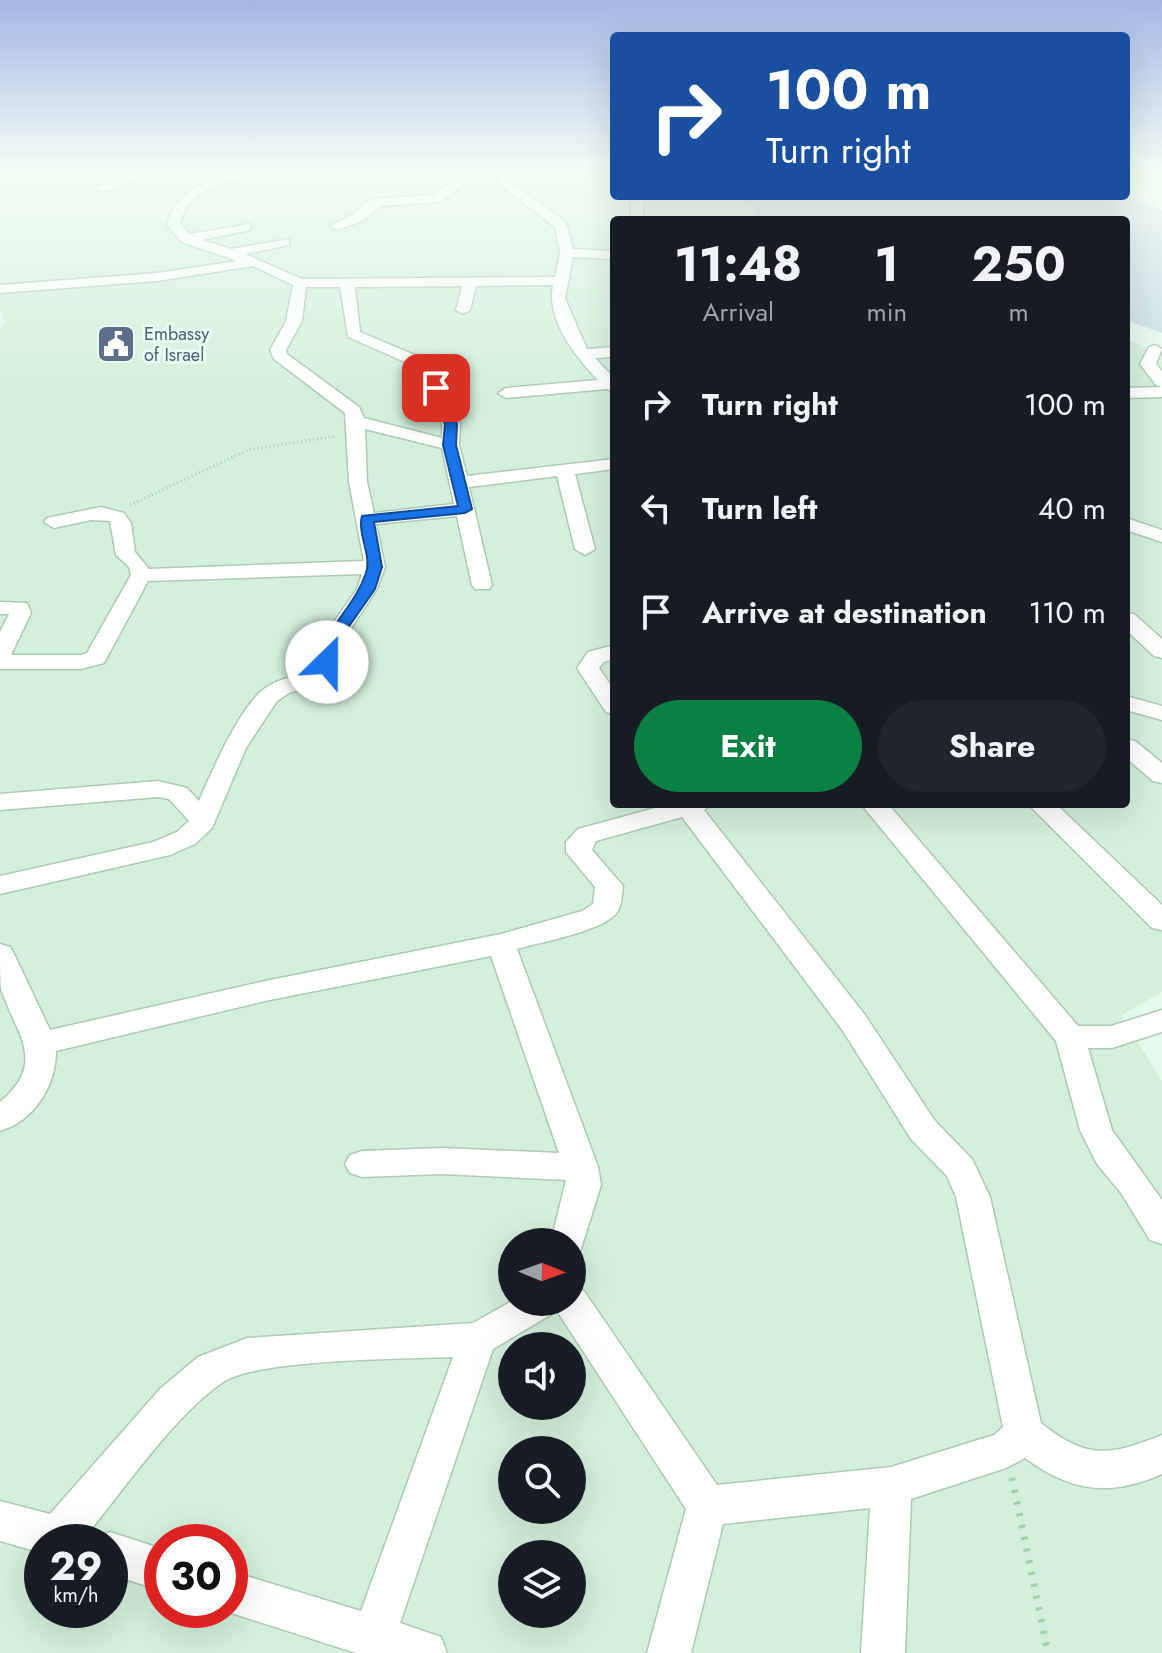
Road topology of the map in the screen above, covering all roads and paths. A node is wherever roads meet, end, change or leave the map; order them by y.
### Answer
1 (200, 244) edge
2 (273, 244) edge
3 (565, 244) edge
4 (567, 253) junction
5 (225, 254) junction
6 (610, 255) edge
7 (255, 262) junction
8 (470, 281) junction
9 (561, 281) junction
10 (347, 282) junction
11 (300, 283) junction
12 (0, 289) edge
13 (463, 310) dead end
14 (1155, 350) dead end
15 (610, 352) edge
16 (582, 354) junction
17 (1162, 382) edge
18 (610, 384) edge
19 (610, 385) edge
20 (1162, 392) edge
21 (506, 393) dead end
22 (1130, 393) edge
23 (356, 427) junction
24 (450, 445) junction
25 (610, 465) edge
26 (565, 471) junction
27 (459, 483) junction
28 (465, 509) junction
29 (113, 513) junction
30 (367, 519) junction
31 (54, 522) dead end
32 (1130, 525) edge
33 (1160, 532) edge
34 (585, 549) dead end
35 (375, 567) junction
36 (141, 575) junction
37 (482, 585) dead end
38 (0, 608) edge
39 (1130, 623) edge
40 (1162, 651) edge
41 (610, 653) edge
42 (0, 655) edge
43 (0, 662) edge
44 (610, 701) edge
45 (1130, 704) edge
46 (1162, 713) edge
47 (1130, 749) edge
48 (1162, 776) edge
49 (0, 802) edge
50 (681, 808) edge
51 (693, 808) edge
52 (877, 808) edge
53 (1045, 808) edge
54 (203, 822) junction
55 (0, 885) edge
56 (1162, 921) edge
57 (501, 944) junction
58 (3, 969) edge
59 (1162, 1021) edge
60 (1070, 1037) junction
61 (41, 1043) junction
62 (0, 1119) edge
63 (362, 1164) dead end
64 (581, 1167) junction
65 (572, 1228) edge
66 (1162, 1230) edge
67 (518, 1316) edge
68 (580, 1316) edge
69 (478, 1339) junction
70 (1015, 1442) junction
71 (1162, 1454) edge
72 (891, 1486) junction
73 (707, 1506) junction
74 (0, 1521) edge
75 (80, 1524) edge
76 (24, 1527) edge
77 (248, 1598) edge
78 (373, 1639) junction
79 (425, 1653) edge
80 (669, 1653) edge
81 (883, 1653) edge
82 (1048, 1653) edge

1 - 5 street
2 - 5 street
3 - 4 street
4 - 6 street
4 - 9 street
5 - 7 street
7 - 11 street
7 - 12 street
8 - 9 street
8 - 10 street
8 - 13 street
9 - 16 street
10 - 11 street
10 - 24 street
11 - 23 street
14 - 17 street
15 - 16 street
16 - 18 street
19 - 21 street
20 - 22 street
23 - 24 street
23 - 29 path
23 - 30 street
24 - 27 street
25 - 26 street
26 - 27 street
26 - 34 street
27 - 28 street
28 - 30 street
28 - 37 street
29 - 31 street
29 - 36 street
30 - 35 street
32 - 33 street
35 - 36 street
35 - 54 street
36 - 43 street
38 - 42 street
39 - 40 street
41 - 44 street
45 - 46 street
47 - 48 street
49 - 54 street
50 - 57 street
51 - 70 street
52 - 60 street
53 - 56 street
54 - 55 street
57 - 61 street
57 - 64 street
58 - 61 street
59 - 60 street
60 - 66 street
61 - 62 street
63 - 64 street
64 - 65 street
67 - 69 street
68 - 73 street
69 - 75 street
69 - 78 street
70 - 71 street
70 - 72 street
70 - 82 path
72 - 73 street
72 - 81 street
73 - 80 street
74 - 76 street
77 - 78 street
78 - 79 street

